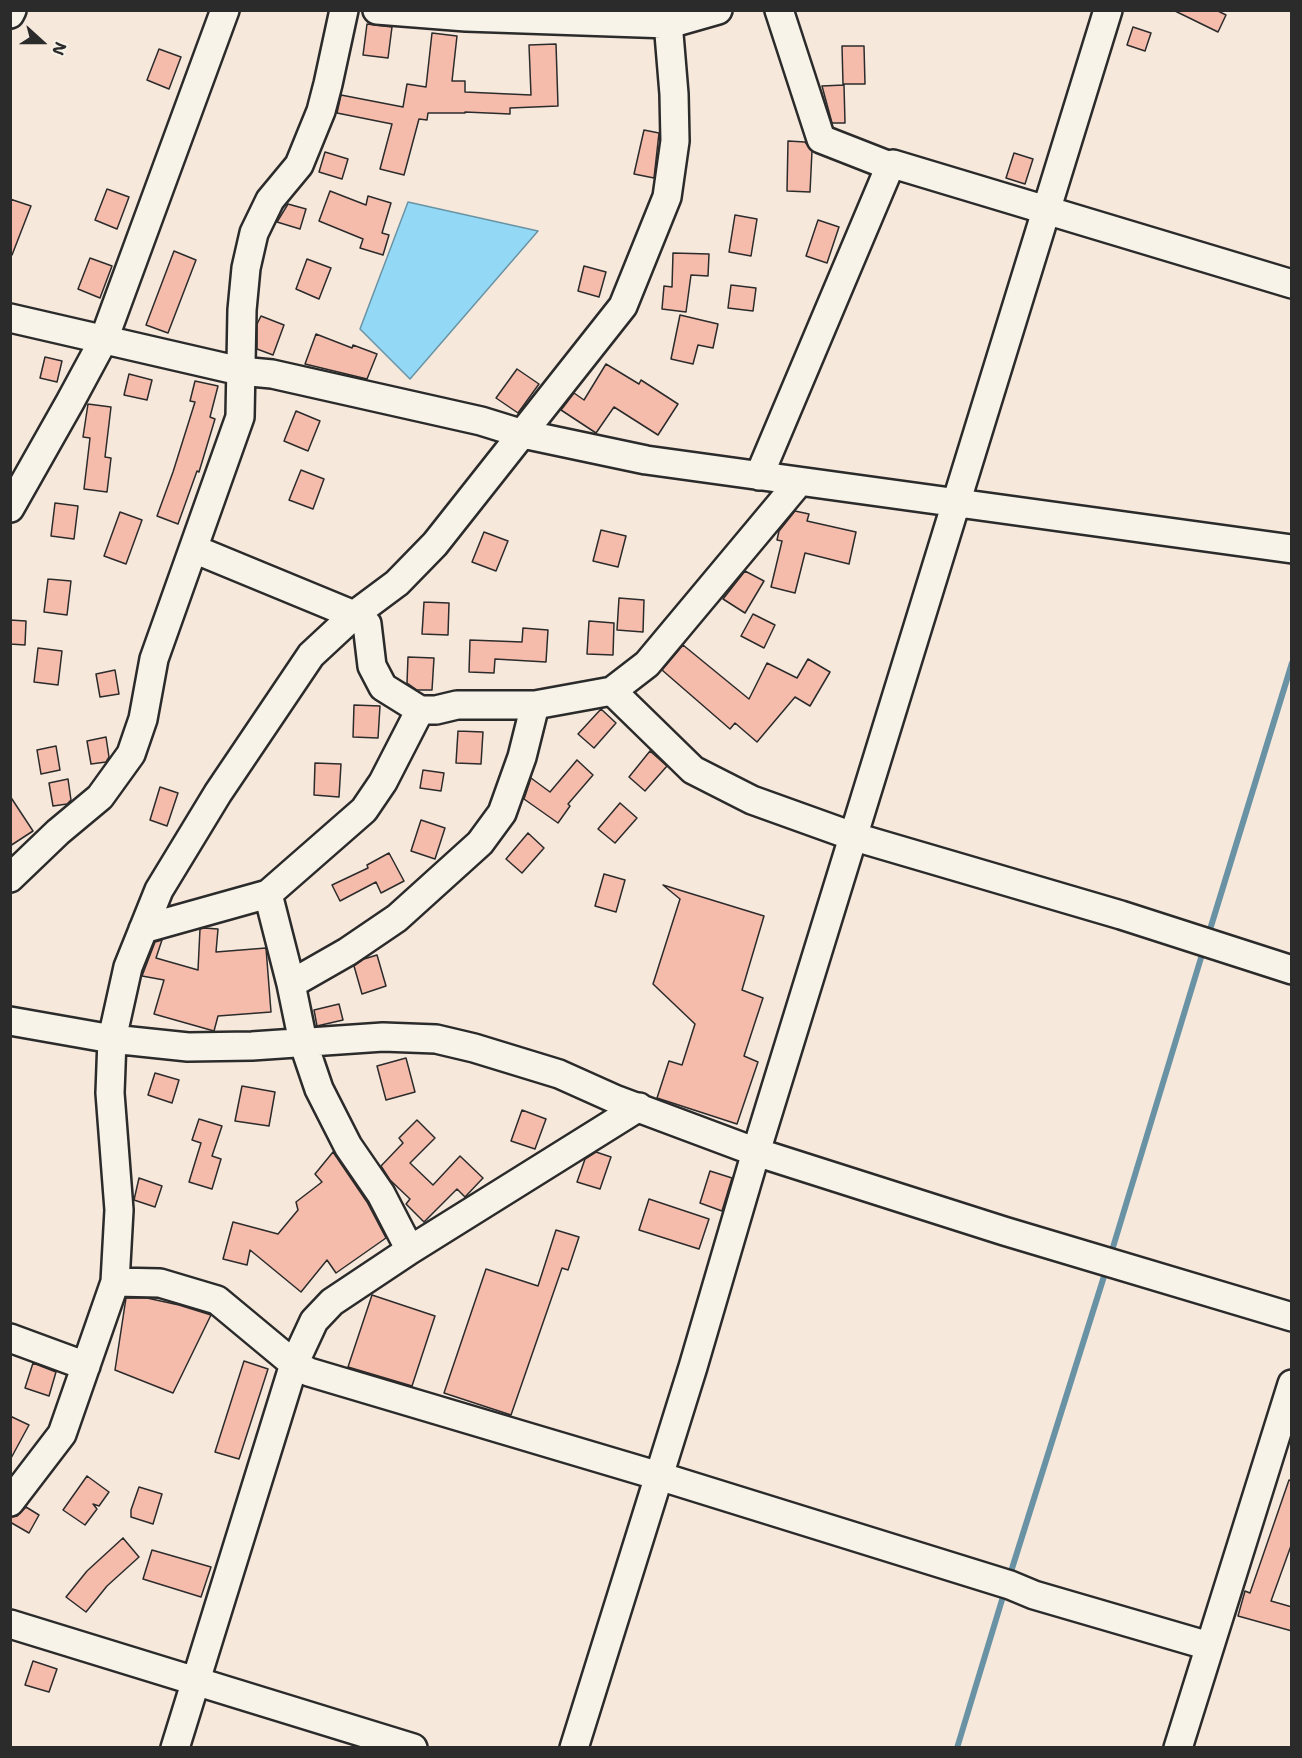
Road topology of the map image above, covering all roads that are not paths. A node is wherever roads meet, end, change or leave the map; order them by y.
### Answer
1 (225, 10) edge
2 (377, 10) edge
3 (718, 10) edge
4 (779, 10) edge
5 (1108, 10) edge
6 (341, 12) edge
7 (668, 17) edge
8 (890, 166) junction
9 (1048, 210) junction
10 (1292, 284) edge
11 (10, 318) edge
12 (104, 339) junction
13 (240, 371) junction
14 (523, 434) junction
15 (759, 476) junction
16 (799, 482) junction
17 (957, 503) junction
18 (10, 508) edge
19 (194, 549) junction
20 (1292, 549) edge
21 (354, 615) junction
22 (612, 691) junction
23 (535, 705) junction
24 (420, 711) junction
25 (855, 837) junction
26 (10, 878) edge
27 (268, 894) junction
28 (143, 930) junction
29 (1292, 970) edge
30 (291, 984) junction
31 (10, 1021) edge
32 (112, 1039) junction
33 (303, 1042) junction
34 (639, 1107) junction
35 (756, 1152) junction
36 (410, 1250) junction
37 (114, 1282) junction
38 (1292, 1317) edge
39 (10, 1338) edge
40 (294, 1364) junction
41 (86, 1366) junction
42 (1292, 1384) edge
43 (659, 1476) junction
44 (10, 1502) edge
45 (10, 1624) edge
46 (1209, 1647) junction
47 (195, 1680) junction
48 (175, 1748) edge
49 (413, 1748) edge
50 (574, 1748) edge
51 (1178, 1748) edge

1 - 12 street
2 - 7 street
3 - 7 street
4 - 8 street
5 - 9 street
6 - 13 street
7 - 14 street
8 - 9 street
8 - 15 street
9 - 10 street
9 - 17 street
11 - 12 street
12 - 13 street
12 - 18 street
13 - 14 street
13 - 19 street
14 - 15 street
14 - 21 street
15 - 16 street
16 - 17 street
16 - 22 street
17 - 20 street
17 - 25 street
19 - 21 street
19 - 26 street
21 - 24 street
21 - 28 street
22 - 23 street
22 - 25 street
23 - 24 street
23 - 30 street
24 - 27 street
25 - 29 street
25 - 35 street
27 - 28 street
27 - 30 street
28 - 32 street
30 - 33 street
31 - 32 street
32 - 33 street
32 - 37 street
33 - 34 street
33 - 36 street
34 - 35 street
34 - 36 street
35 - 38 street
35 - 43 street
36 - 40 street
37 - 40 street
37 - 41 street
39 - 41 street
40 - 43 street
40 - 47 street
41 - 44 street
42 - 46 street
43 - 46 street
43 - 50 street
45 - 47 street
46 - 51 street
47 - 48 street
47 - 49 street

